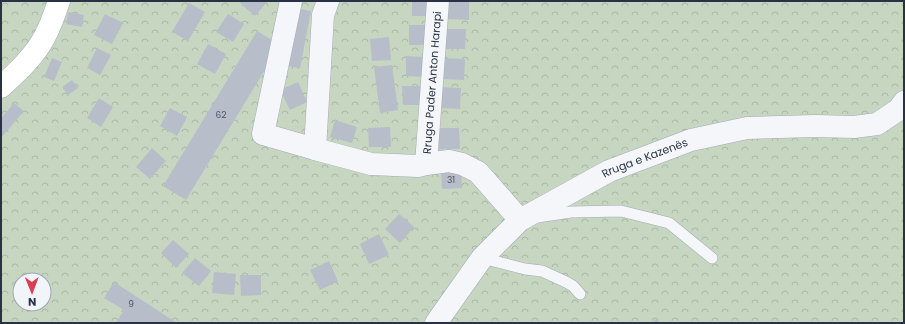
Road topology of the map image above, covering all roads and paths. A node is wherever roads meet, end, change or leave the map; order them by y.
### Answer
1 (59, 1) edge
2 (291, 1) edge
3 (328, 1) edge
4 (438, 1) edge
5 (1, 87) edge
6 (904, 102) edge
7 (315, 148) junction
8 (426, 164) junction
9 (520, 220) junction
10 (482, 258) junction
11 (712, 258) dead end
12 (580, 294) dead end
13 (436, 323) edge

1 - 5 main road
2 - 7 street, Rruga Pader Anton Harapi
3 - 7 street
4 - 8 street, Rruga Pader Anton Harapi
6 - 9 street, Rruga e Kazenës
7 - 8 street, Rruga Pader Anton Harapi
8 - 9 street, Rruga Pader Anton Harapi
9 - 10 street, Rruga e Kazenës
9 - 11 lane
10 - 12 lane
10 - 13 street, Rruga e Kazenës

